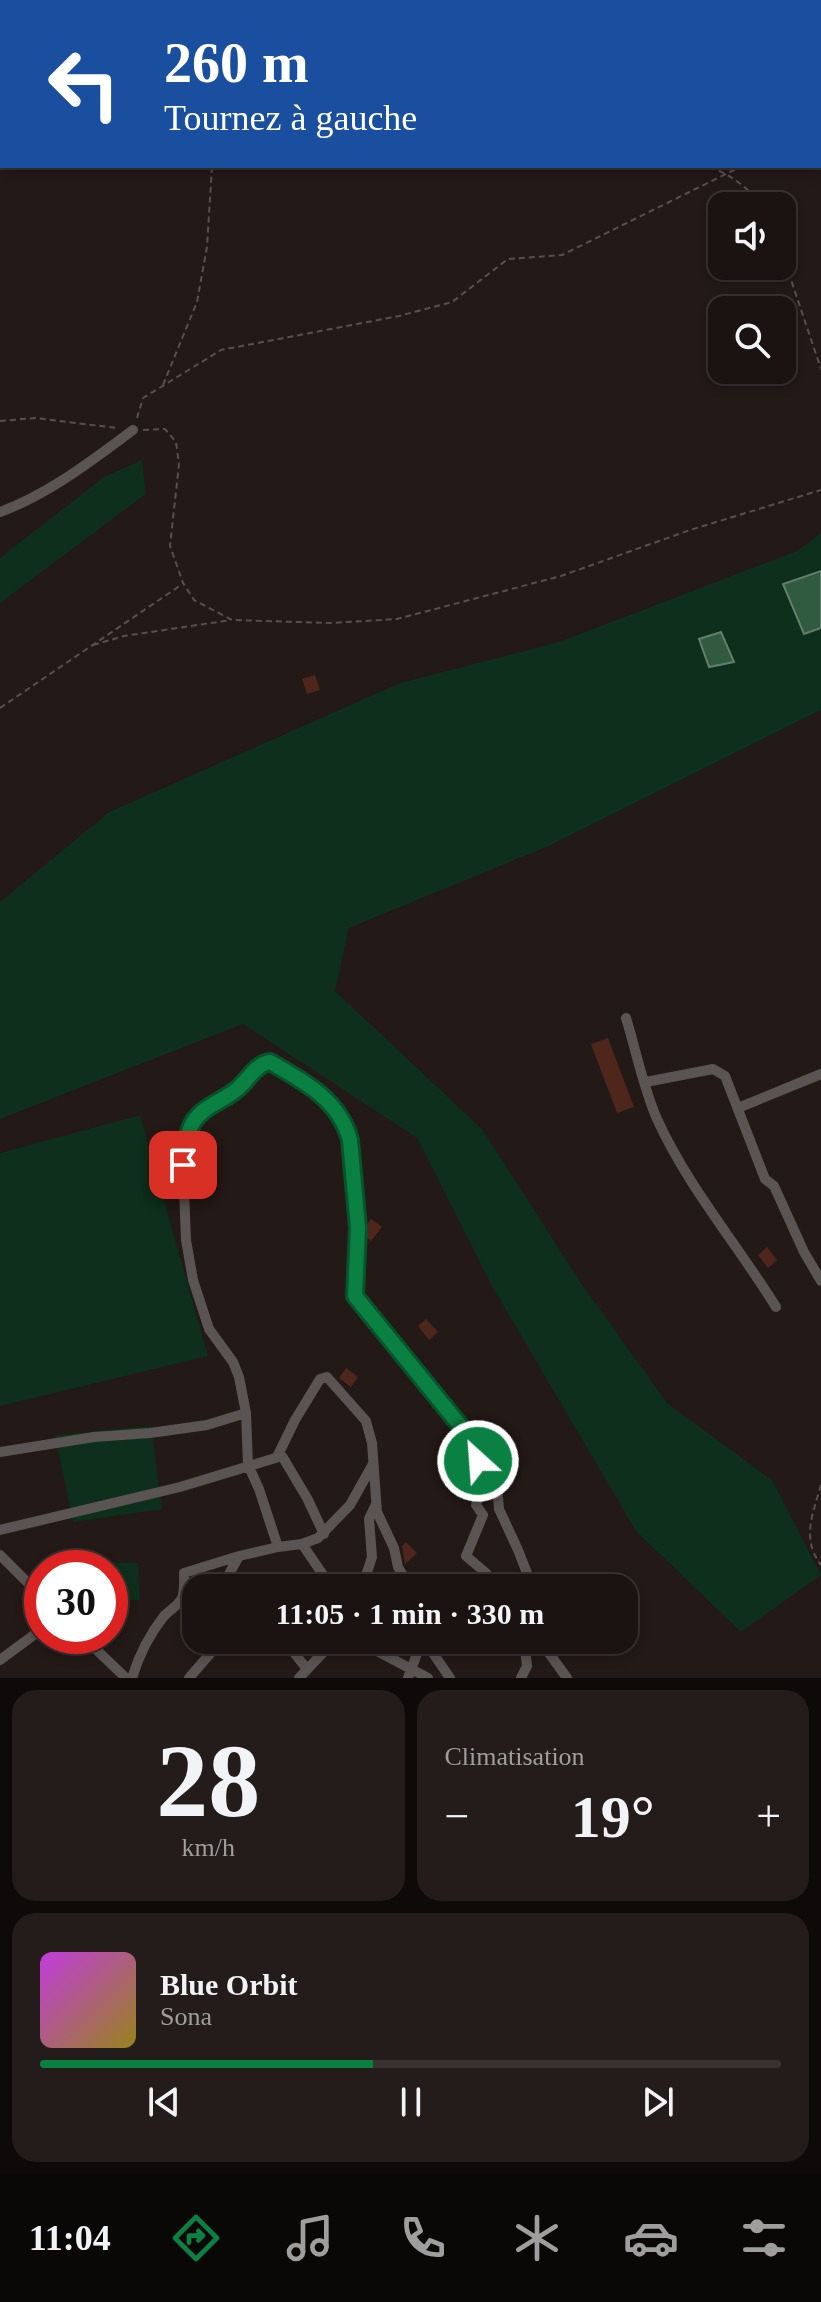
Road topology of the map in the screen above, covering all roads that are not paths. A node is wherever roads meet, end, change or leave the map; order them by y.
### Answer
1 (133, 430) road end
2 (0, 512) edge
3 (626, 1018) dead end
4 (821, 1074) edge
5 (646, 1082) junction
6 (738, 1108) junction
7 (821, 1281) edge
8 (776, 1307) dead end
9 (246, 1413) junction
10 (479, 1449) junction
11 (0, 1452) edge
12 (277, 1457) junction
13 (373, 1464) junction
14 (248, 1465) junction
15 (375, 1506) junction
16 (0, 1530) edge
17 (324, 1534) junction
18 (302, 1544) junction
19 (278, 1547) junction
20 (0, 1555) edge
21 (239, 1556) junction
22 (229, 1574) edge
23 (322, 1574) edge
24 (367, 1574) edge
25 (402, 1574) edge
26 (487, 1574) edge
27 (527, 1574) edge
28 (24, 1579) edge
29 (24, 1642) edge
30 (102, 1654) edge
31 (210, 1654) edge
32 (291, 1654) edge
33 (322, 1654) edge
34 (382, 1654) edge
35 (417, 1654) edge
36 (434, 1654) edge
37 (526, 1654) edge
38 (550, 1654) edge
39 (0, 1660) edge
40 (410, 1674) edge
41 (302, 1675) edge
42 (129, 1678) edge
43 (189, 1678) edge
44 (428, 1678) edge
45 (450, 1678) edge
46 (521, 1678) edge
47 (567, 1678) edge

1 - 2 street
3 - 5 street
4 - 6 street
5 - 6 street
5 - 8 street
6 - 7 street
9 - 10 street
9 - 11 street
9 - 14 street
10 - 26 street
10 - 27 street
12 - 13 street
12 - 14 street
12 - 17 street
13 - 15 street
13 - 17 street
14 - 16 street
14 - 19 street
15 - 24 street
15 - 25 street
17 - 18 street
18 - 19 street
18 - 23 street
19 - 21 street
20 - 28 street
21 - 22 street
21 - 42 street
29 - 39 street
30 - 42 street
31 - 43 street
32 - 41 street
33 - 41 street
34 - 40 street
35 - 40 street
36 - 45 street
37 - 46 street
38 - 47 street
40 - 44 street

